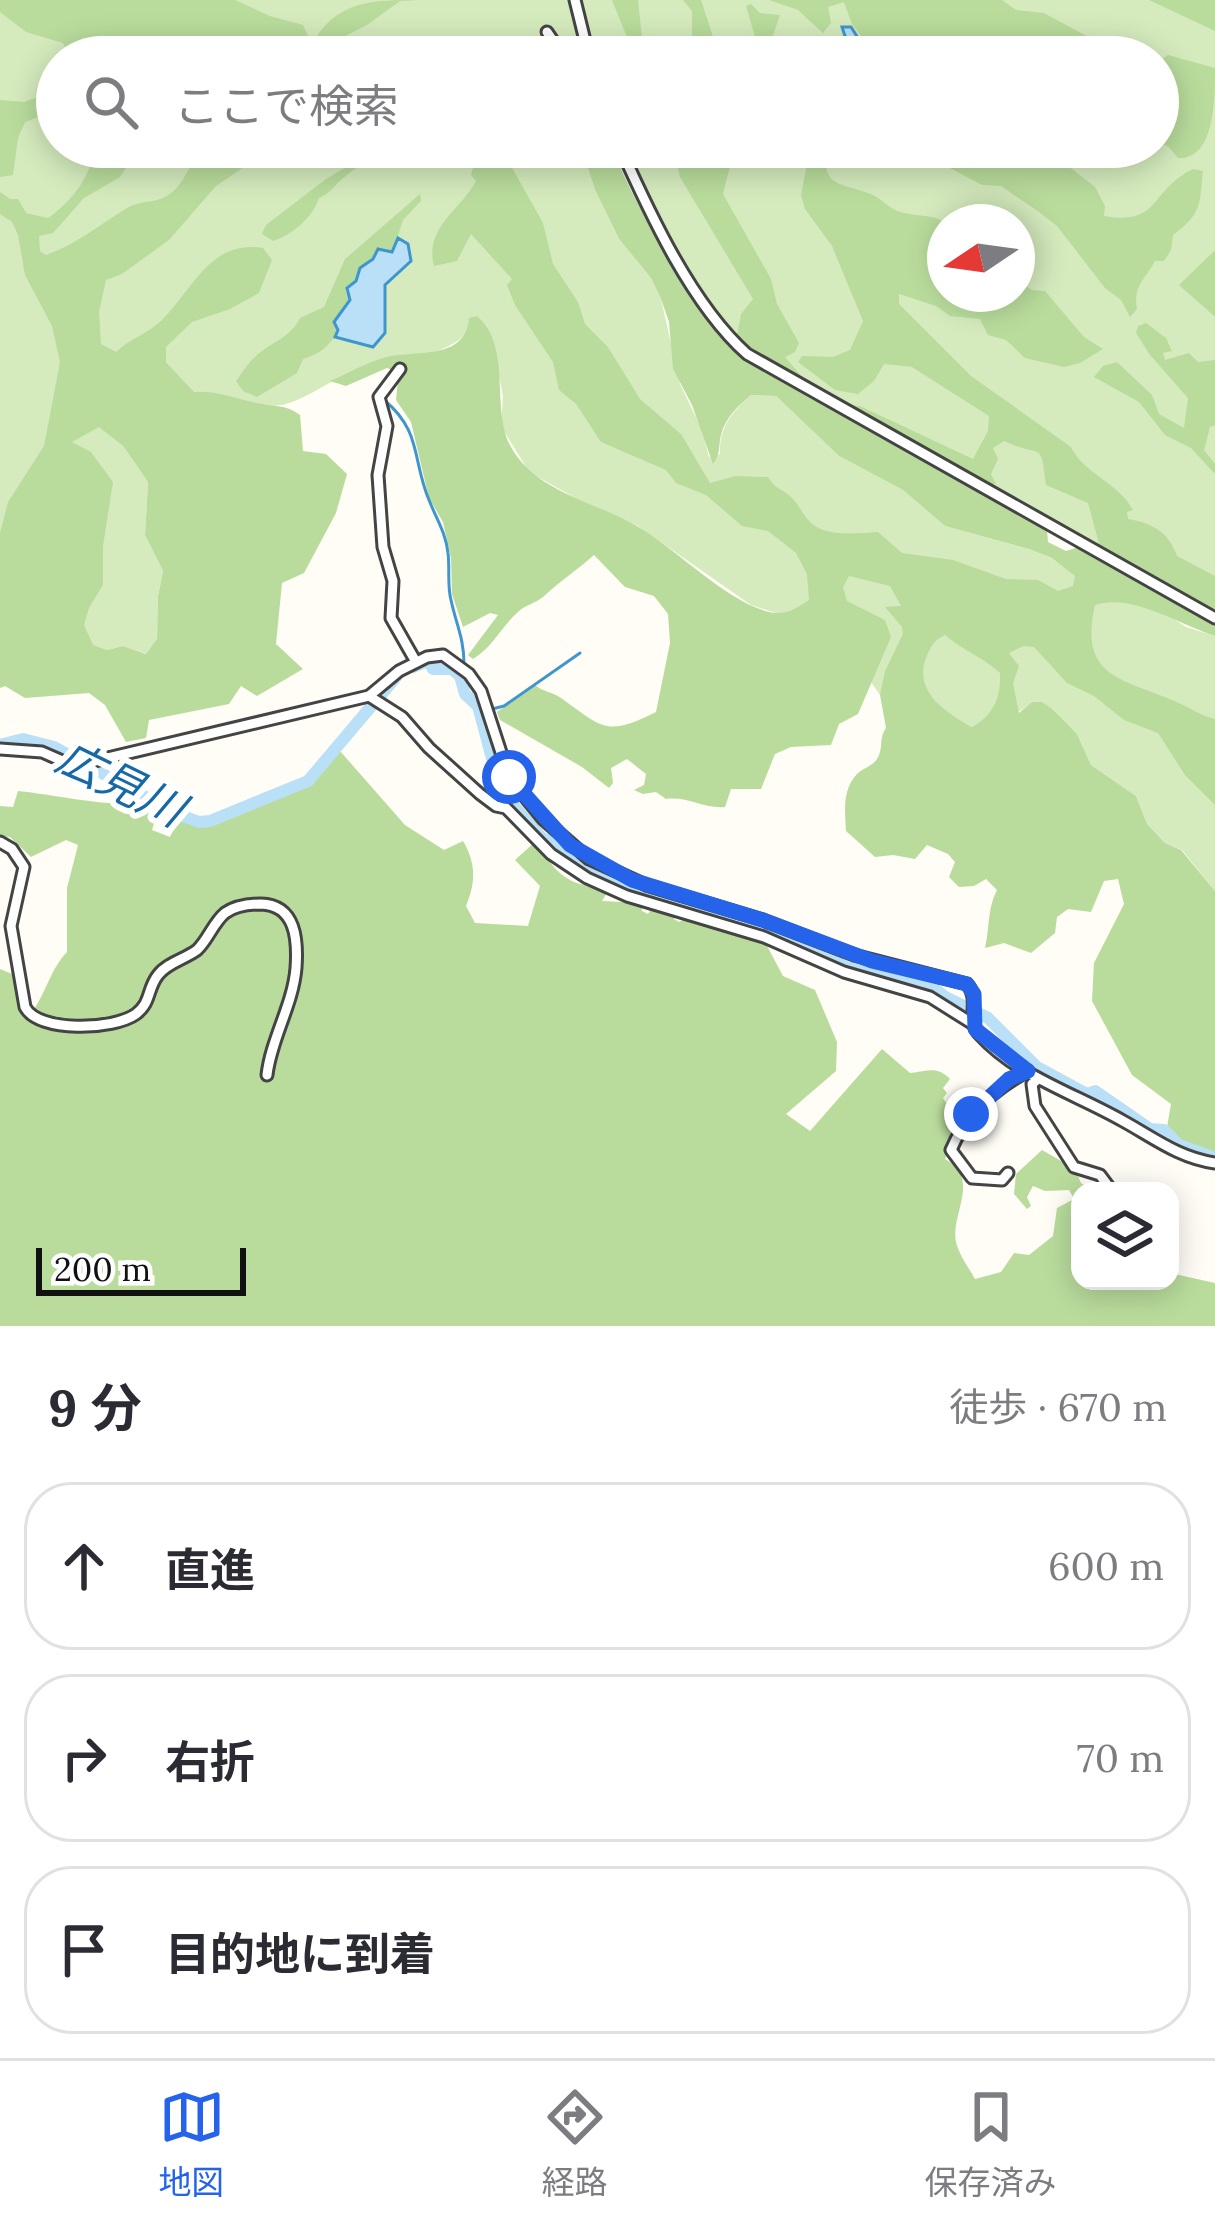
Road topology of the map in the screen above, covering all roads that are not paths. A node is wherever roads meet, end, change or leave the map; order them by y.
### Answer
1 (586, 0) edge
2 (576, 6) edge
3 (547, 32) dead end
4 (550, 36) edge
5 (584, 36) edge
6 (631, 168) edge
7 (400, 369) dead end
8 (1215, 618) edge
9 (416, 662) junction
10 (374, 699) junction
11 (0, 749) edge
12 (521, 797) junction
13 (508, 807) junction
14 (0, 842) edge
15 (973, 1022) junction
16 (1028, 1071) junction
17 (267, 1075) dead end
18 (1039, 1079) junction
19 (1215, 1163) edge
20 (1009, 1173) dead end
21 (1105, 1182) edge

1 - 2 street
2 - 5 street
3 - 4 street
6 - 8 street
7 - 9 street
9 - 10 street
9 - 12 street
10 - 11 street
10 - 13 street
12 - 13 street
12 - 15 street
13 - 15 street
14 - 17 street
15 - 16 street
16 - 18 street
16 - 20 street
18 - 19 street
18 - 21 street

